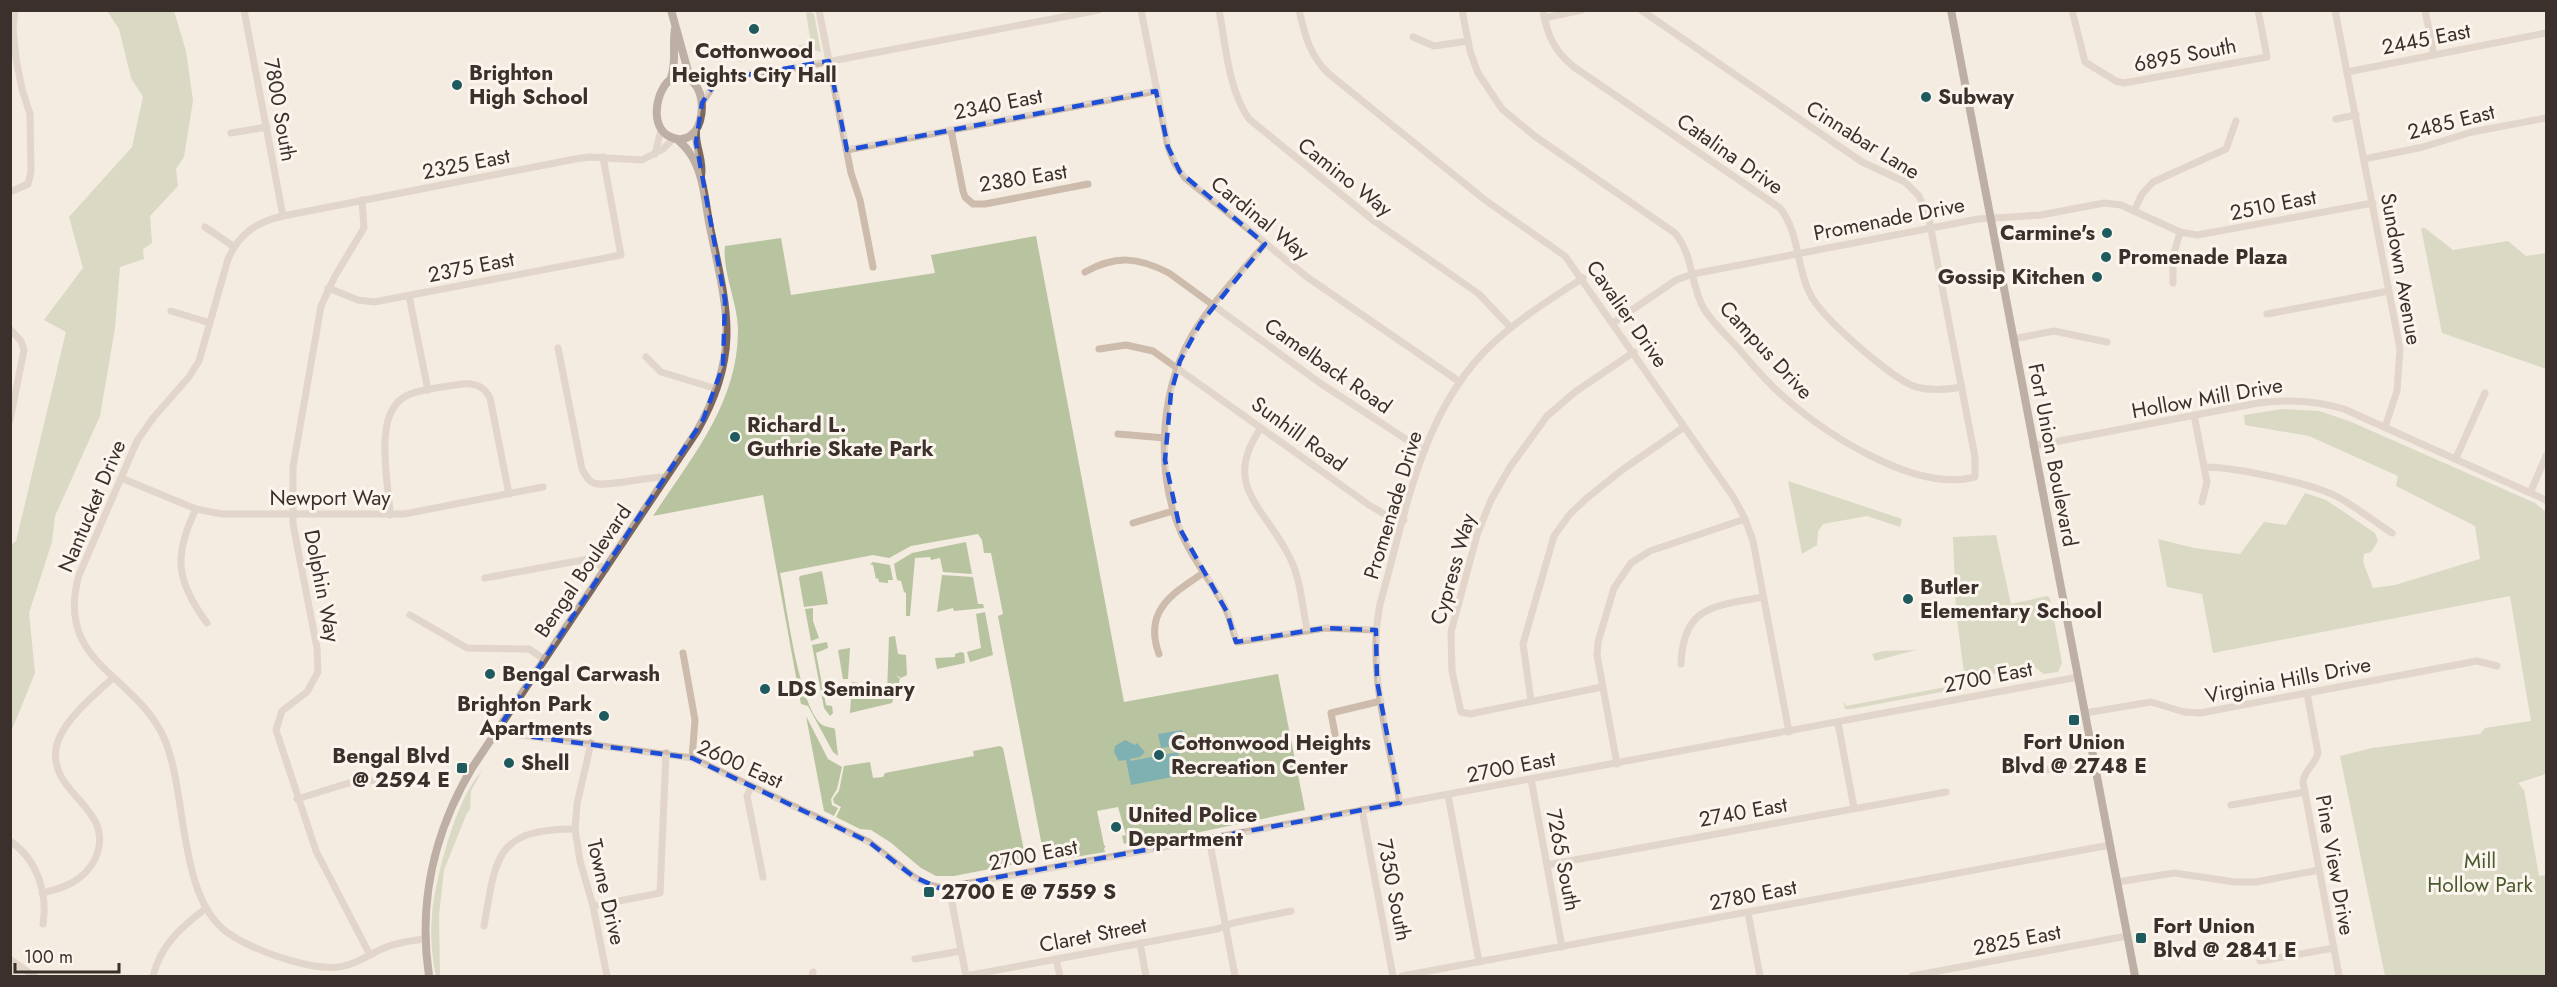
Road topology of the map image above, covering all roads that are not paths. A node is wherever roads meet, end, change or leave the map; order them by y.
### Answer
1 (15, 10) edge
2 (244, 10) edge
3 (672, 10) edge
4 (819, 10) edge
5 (1099, 10) edge
6 (1141, 10) edge
7 (1219, 10) edge
8 (1299, 10) edge
9 (1462, 10) edge
10 (1582, 10) edge
11 (1641, 10) edge
12 (1950, 10) edge
13 (2072, 10) edge
14 (2258, 10) edge
15 (2335, 10) edge
16 (2425, 10) edge
17 (1089, 11) edge
18 (1543, 14) edge
19 (675, 29) junction
20 (2547, 33) edge
21 (1413, 37) dead end
22 (1468, 41) junction
23 (2434, 55) junction
24 (829, 61) junction
25 (2347, 72) junction
26 (671, 78) junction
27 (691, 79) junction
28 (717, 80) junction
29 (1156, 91) junction
30 (702, 103) junction
31 (2356, 115) junction
32 (2547, 118) edge
33 (2336, 119) dead end
34 (2236, 121) dead end
35 (267, 127) junction
36 (661, 130) junction
37 (951, 130) junction
38 (696, 132) junction
39 (231, 133) dead end
40 (676, 138) junction
41 (847, 150) junction
42 (655, 154) junction
43 (603, 157) junction
44 (2364, 159) junction
45 (700, 176) junction
46 (1088, 184) dead end
47 (10, 192) edge
48 (362, 201) junction
49 (2373, 203) junction
50 (2134, 211) junction
51 (283, 216) junction
52 (1990, 217) junction
53 (205, 227) dead end
54 (1931, 228) junction
55 (2180, 232) junction
56 (1265, 244) junction
57 (233, 246) junction
58 (1798, 254) junction
59 (873, 267) dead end
60 (1085, 272) dead end
61 (1693, 274) junction
62 (1583, 278) junction
63 (2173, 283) dead end
64 (328, 288) junction
65 (2390, 291) junction
66 (409, 296) junction
67 (1214, 306) junction
68 (171, 311) dead end
69 (2267, 314) dead end
70 (210, 322) junction
71 (1613, 322) junction
72 (1511, 328) junction
73 (10, 329) edge
74 (2013, 339) junction
75 (2107, 342) dead end
76 (558, 348) dead end
77 (1099, 349) dead end
78 (1634, 352) junction
79 (646, 357) dead end
80 (1178, 369) junction
81 (1460, 382) junction
82 (1962, 387) junction
83 (717, 389) junction
84 (428, 390) junction
85 (2485, 393) dead end
86 (2194, 416) junction
87 (10, 420) edge
88 (1684, 427) junction
89 (2385, 427) junction
90 (1261, 428) junction
91 (1118, 434) dead end
92 (1165, 438) junction
93 (2033, 446) junction
94 (1424, 451) junction
95 (2547, 456) edge
96 (2456, 458) junction
97 (2204, 467) junction
98 (666, 477) junction
99 (1975, 477) joint
100 (121, 478) junction
101 (543, 487) dead end
102 (2531, 491) junction
103 (509, 494) junction
104 (2547, 500) edge
105 (2202, 501) dead end
106 (196, 509) junction
107 (1173, 511) junction
108 (292, 515) junction
109 (390, 515) junction
110 (1745, 519) junction
111 (1404, 520) junction
112 (1133, 523) dead end
113 (2392, 533) dead end
114 (606, 569) junction
115 (1203, 573) junction
116 (485, 578) dead end
117 (1763, 597) junction
118 (410, 615) dead end
119 (207, 623) dead end
120 (1307, 629) junction
121 (1376, 630) junction
122 (683, 652) dead end
123 (1159, 654) dead end
124 (544, 659) junction
125 (1681, 664) dead end
126 (2497, 666) dead end
127 (2078, 677) junction
128 (113, 678) junction
129 (1602, 687) junction
130 (2307, 693) junction
131 (1381, 701) junction
132 (1531, 701) junction
133 (2085, 713) junction
134 (1838, 723) junction
135 (496, 732) junction
136 (1789, 732) junction
137 (1335, 734) dead end
138 (591, 743) junction
139 (666, 753) junction
140 (692, 758) junction
141 (2094, 761) junction
142 (1617, 764) junction
143 (2035, 772) dead end
144 (391, 779) dead end
145 (1531, 779) junction
146 (751, 786) junction
147 (1946, 792) dead end
148 (2305, 792) junction
149 (1448, 795) junction
150 (297, 799) junction
151 (1400, 803) junction
152 (2231, 805) dead end
153 (1854, 808) junction
154 (1362, 810) junction
155 (575, 829) junction
156 (1209, 838) junction
157 (10, 841) edge
158 (2110, 845) junction
159 (1547, 865) junction
160 (2319, 870) junction
161 (763, 877) dead end
162 (2117, 882) junction
163 (949, 887) junction
164 (42, 893) junction
165 (593, 906) junction
166 (206, 909) junction
167 (1291, 911) dead end
168 (1748, 913) junction
169 (43, 924) dead end
170 (484, 926) dead end
171 (1226, 926) junction
172 (2127, 936) junction
173 (424, 939) junction
174 (1140, 943) junction
175 (1562, 947) junction
176 (2334, 948) junction
177 (961, 951) junction
178 (370, 955) junction
179 (10, 959) edge
180 (915, 959) dead end
181 (1056, 959) junction
182 (2260, 961) dead end
183 (1479, 962) junction
184 (18, 965) junction
185 (10, 974) edge
186 (34, 976) edge
187 (153, 976) edge
188 (429, 976) edge
189 (607, 976) edge
190 (966, 976) edge
191 (1060, 976) edge
192 (1146, 976) edge
193 (1235, 976) edge
194 (1393, 976) edge
195 (1402, 976) edge
196 (1760, 976) edge
197 (1912, 976) edge
198 (2135, 976) edge
199 (2339, 976) edge

1 - 47 street
2 - 35 street, 7800 South
3 - 19 main road
4 - 24 street
5 - 17 street
6 - 29 street, Cardinal Way
7 - 72 street, Camino Way
8 - 62 street, Cavalier Drive
9 - 22 street, Campus Drive
10 - 18 street
11 - 54 street, Cinnabar Lane
12 - 52 main road, Fort Union Boulevard
13 - 14 street, 6895 South
15 - 25 street, Sundown Avenue
16 - 23 street
17 - 24 street
18 - 58 street, Catalina Drive
19 - 26 main road
19 - 27 main road
20 - 23 street, 2445 East
21 - 22 street
22 - 61 street, Campus Drive
23 - 25 street, 2445 East
24 - 28 street
24 - 41 street
25 - 31 street, Sundown Avenue
26 - 27 main road
26 - 36 main road
27 - 28 street
27 - 30 main road
28 - 30 street
29 - 37 street, 2340 East
29 - 56 street, Cardinal Way
30 - 38 main road
31 - 33 street
31 - 44 street, Sundown Avenue
32 - 44 street, 2485 East
34 - 50 street
35 - 39 street
35 - 51 street, 7800 South
36 - 40 main road
36 - 42 street
37 - 41 street, 2340 East
37 - 46 street, 2380 East
38 - 40 main road
38 - 45 main road, Bengal Boulevard
40 - 42 street, 2325 East
40 - 45 main road, Bengal Boulevard
41 - 59 street
42 - 43 street, 2325 East
43 - 48 street, 2325 East
43 - 66 street, 2375 East
44 - 49 street, Sundown Avenue
45 - 83 main road, Bengal Boulevard
48 - 51 street, 2325 East
48 - 64 street, Dolphin Way
49 - 55 street, 2510 East
49 - 65 street, Sundown Avenue
50 - 52 street, Promenade Drive
50 - 55 street, Promenade Drive
51 - 57 street, Nantucket Drive
52 - 54 street, Promenade Drive
52 - 74 main road, Fort Union Boulevard
53 - 57 street
54 - 58 street, Promenade Drive
54 - 82 street, Cinnabar Lane
55 - 63 street
56 - 67 street
56 - 81 street, Cardinal Way
57 - 70 street, Nantucket Drive
58 - 61 street, Promenade Drive
58 - 82 street, Catalina Drive
60 - 67 street, Camelback Road
61 - 71 street, Promenade Drive
61 - 99 street, Campus Drive
62 - 71 street, Cavalier Drive
62 - 72 street, Promenade Drive
64 - 66 street, 2375 East
64 - 108 street, Dolphin Way
65 - 69 street
65 - 89 street, Sundown Avenue
66 - 84 street
67 - 80 street
67 - 94 street, Camelback Road
68 - 70 street
70 - 100 street, Nantucket Drive
71 - 78 street, Cavalier Drive
72 - 81 street, Promenade Drive
73 - 87 street
74 - 75 street
74 - 93 main road, Fort Union Boulevard
76 - 98 street
77 - 80 street, Sunhill Road
78 - 88 street, Cavalier Drive
78 - 132 street, Cypress Way
79 - 83 street
80 - 90 street, Sunhill Road
80 - 92 street
81 - 94 street, Promenade Drive
82 - 99 street, Cinnabar Lane
83 - 98 main road, Bengal Boulevard
84 - 103 street
84 - 109 street
85 - 96 street
86 - 89 street, Hollow Mill Drive
86 - 93 street, Hollow Mill Drive
86 - 97 street
88 - 110 street, Cavalier Drive
88 - 132 street
89 - 96 street, Hollow Mill Drive
90 - 111 street, Sunhill Road
90 - 120 street
91 - 92 street
92 - 107 street
93 - 127 main road, Fort Union Boulevard
94 - 111 street, Promenade Drive
95 - 102 street
96 - 102 street, Hollow Mill Drive
97 - 105 street
97 - 113 street
98 - 114 main road, Bengal Boulevard
100 - 106 street, Newport Way
100 - 128 street, Nantucket Drive
101 - 103 street, Newport Way
102 - 104 street, Hollow Mill Drive
103 - 109 street, Newport Way
106 - 108 street, Newport Way
106 - 119 street
107 - 112 street
107 - 115 street
108 - 109 street, Newport Way
108 - 150 street, Dolphin Way
110 - 117 street, Cavalier Drive
110 - 129 street
111 - 121 street, Promenade Drive
114 - 116 street
114 - 124 main road, Bengal Boulevard
115 - 120 street
115 - 123 street
117 - 125 street
117 - 136 street, Cavalier Drive
118 - 124 street
120 - 121 street
121 - 131 street, Promenade Drive
122 - 140 street
124 - 135 main road, Bengal Boulevard
126 - 130 street, Virginia Hills Drive
127 - 133 main road, Fort Union Boulevard
127 - 134 street, 2700 East
128 - 164 street
128 - 166 street, Nantucket Drive
129 - 132 street, Cypress Way
129 - 142 street
130 - 133 street, Virginia Hills Drive
130 - 148 street, Pine View Drive
131 - 137 street
131 - 151 street, Promenade Drive
133 - 141 main road, Fort Union Boulevard
134 - 136 street, 2700 East
134 - 153 street
135 - 138 street, 2600 East
135 - 173 main road, Bengal Boulevard
136 - 142 street, 2700 East
138 - 139 street, 2600 East
138 - 155 street, Towne Drive
139 - 140 street, 2600 East
139 - 165 street
140 - 146 street, 2600 East
141 - 143 street
141 - 158 main road, Fort Union Boulevard
142 - 145 street, 2700 East
144 - 150 street
145 - 149 street, 2700 East
145 - 159 street, 7265 South
146 - 161 street
146 - 163 street, 2600 East
147 - 153 street, 2740 East
148 - 152 street
148 - 160 street, Pine View Drive
149 - 151 street, 2700 East
149 - 183 street
150 - 178 street, Dolphin Way
151 - 154 street, 2700 East
153 - 159 street, 2740 East
154 - 156 street, 2700 East
154 - 194 street, 7350 South
155 - 165 street, Towne Drive
155 - 170 street
156 - 163 street, 2700 East
156 - 171 street
157 - 164 street
158 - 162 main road, Fort Union Boulevard
158 - 168 street, 2780 East
159 - 175 street, 7265 South
160 - 162 street
160 - 176 street, Pine View Drive
162 - 172 main road, Fort Union Boulevard
163 - 177 street
164 - 169 street
165 - 189 street, Towne Drive
166 - 178 street, Nantucket Drive
166 - 187 street
167 - 171 street, Claret Street
168 - 175 street, 2780 East
168 - 196 street
171 - 174 street, Claret Street
171 - 193 street
172 - 197 street, 2825 East
172 - 198 main road, Fort Union Boulevard
173 - 178 street, Nantucket Drive
173 - 188 main road, Bengal Boulevard
174 - 181 street, Claret Street
174 - 192 street
175 - 183 street, 2780 East
176 - 182 street
176 - 199 street, Pine View Drive
177 - 180 street
177 - 190 street
179 - 184 street
181 - 190 street, Claret Street
181 - 191 street
183 - 195 street, 2780 East
184 - 185 street
184 - 186 street

